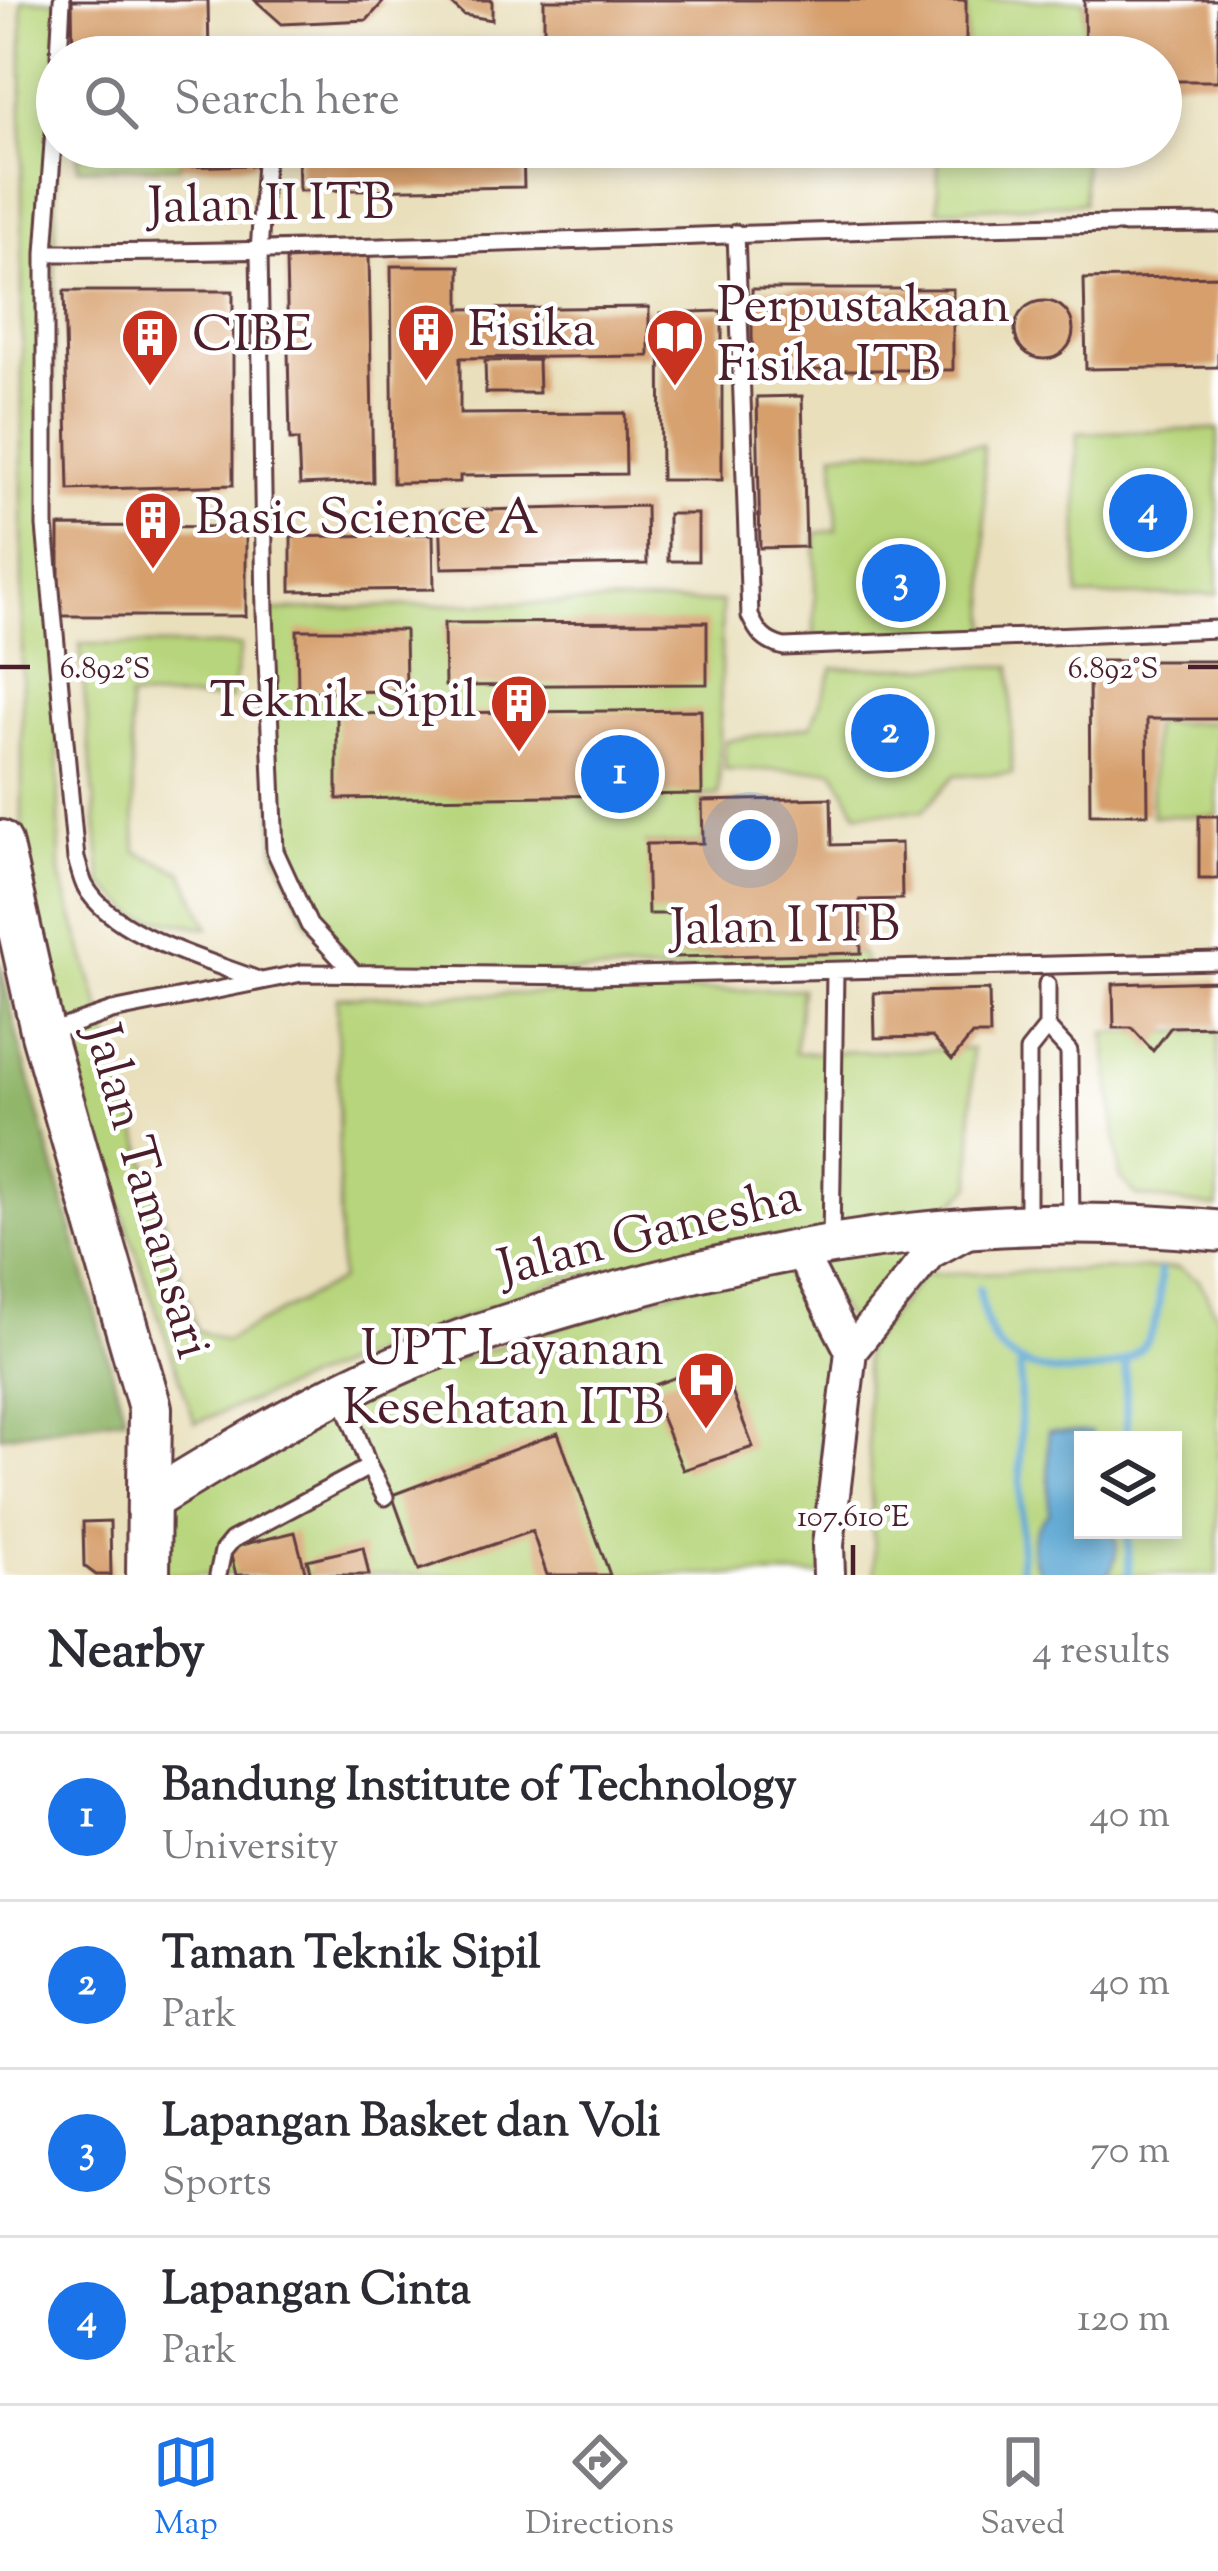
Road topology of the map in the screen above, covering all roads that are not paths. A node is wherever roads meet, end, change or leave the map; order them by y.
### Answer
1 (62, 0) edge
2 (60, 36) edge
3 (51, 168) edge
4 (265, 168) edge
5 (1218, 223) edge
6 (736, 233) junction
7 (259, 252) junction
8 (45, 253) junction
9 (1218, 629) edge
10 (0, 842) edge
11 (1218, 961) edge
12 (835, 971) junction
13 (355, 974) junction
14 (260, 981) junction
15 (1047, 984) dead end
16 (1047, 1027) junction
17 (43, 1034) junction
18 (1028, 1222) junction
19 (1071, 1222) junction
20 (981, 1225) junction
21 (1218, 1231) edge
22 (815, 1246) junction
23 (851, 1352) junction
24 (341, 1394) junction
25 (369, 1467) junction
26 (385, 1497) dead end
27 (148, 1502) junction
28 (148, 1575) edge
29 (218, 1575) edge
30 (829, 1575) edge

1 - 2 lane
3 - 8 lane
4 - 7 lane
5 - 6 lane, Jalan II ITB
6 - 7 lane, Jalan II ITB
6 - 9 lane
7 - 8 lane, Jalan II ITB
7 - 13 lane
8 - 14 lane
10 - 17 main road, Jalan Tamansari
11 - 12 lane, Jalan I ITB
12 - 13 lane, Jalan I ITB
12 - 22 lane
13 - 14 lane, Jalan I ITB
14 - 17 lane, Jalan I ITB
15 - 16 lane
16 - 18 lane
16 - 19 lane
17 - 27 main road, Jalan Tamansari
18 - 19 street, Jalan Ganesha
18 - 20 street, Jalan Ganesha
19 - 21 street, Jalan Ganesha
20 - 22 street, Jalan Ganesha
20 - 23 street
22 - 23 street
22 - 24 street, Jalan Ganesha
23 - 30 street
24 - 25 lane
24 - 27 street, Jalan Ganesha
25 - 26 lane
25 - 29 lane
27 - 28 main road, Jalan Tamansari

